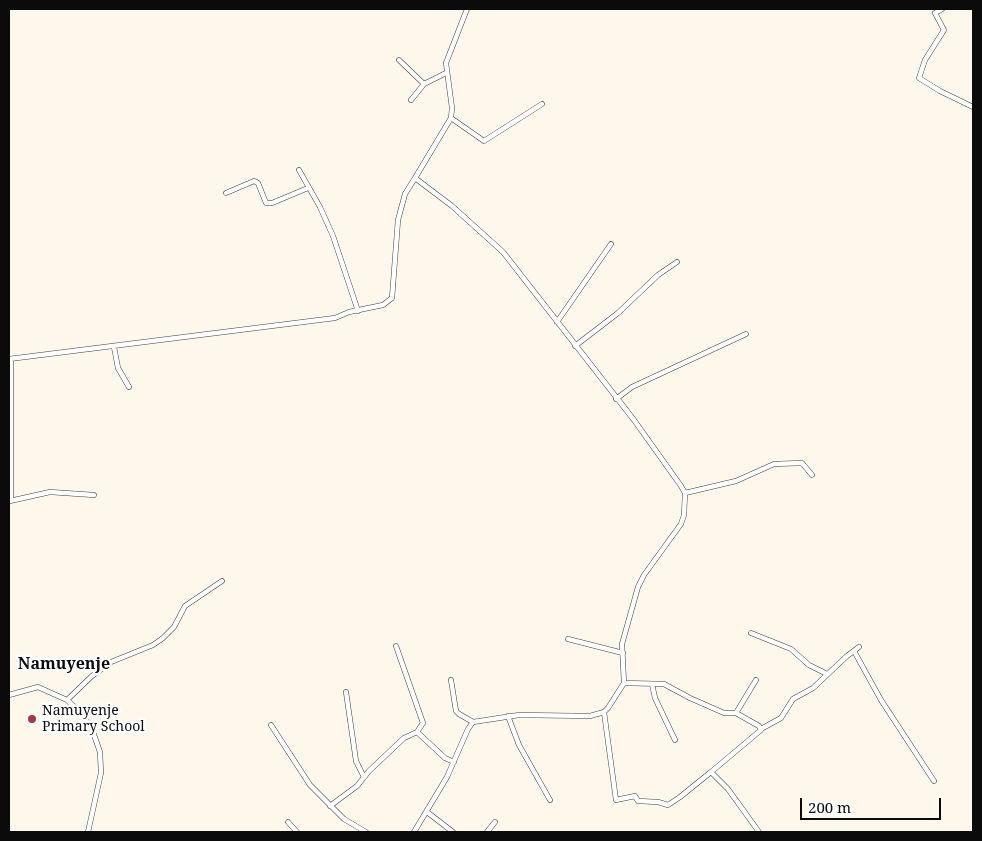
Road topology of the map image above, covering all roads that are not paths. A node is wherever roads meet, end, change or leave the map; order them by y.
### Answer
1 (467, 9) edge
2 (942, 9) edge
3 (399, 60) dead end
4 (446, 73) junction
5 (424, 84) junction
6 (411, 100) dead end
7 (542, 104) dead end
8 (973, 107) edge
9 (450, 118) junction
10 (299, 170) dead end
11 (415, 178) junction
12 (308, 188) junction
13 (226, 193) dead end
14 (612, 244) dead end
15 (677, 262) dead end
16 (358, 311) junction
17 (557, 322) junction
18 (746, 334) dead end
19 (575, 346) junction
20 (114, 347) junction
21 (10, 359) edge
22 (129, 387) dead end
23 (616, 398) junction
24 (812, 475) dead end
25 (685, 493) junction
26 (94, 495) dead end
27 (10, 501) edge
28 (222, 581) dead end
29 (751, 633) dead end
30 (568, 639) dead end
31 (396, 646) dead end
32 (859, 647) dead end
33 (854, 651) junction
34 (623, 652) junction
35 (827, 674) junction
36 (451, 680) dead end
37 (756, 680) dead end
38 (624, 683) junction
39 (652, 684) junction
40 (346, 692) dead end
41 (9, 695) edge
42 (67, 700) junction
43 (604, 712) junction
44 (736, 714) junction
45 (508, 716) junction
46 (473, 722) junction
47 (271, 725) dead end
48 (761, 729) junction
49 (416, 732) junction
50 (675, 740) dead end
51 (454, 762) junction
52 (711, 772) junction
53 (364, 777) junction
54 (934, 781) dead end
55 (550, 800) dead end
56 (330, 806) junction
57 (427, 812) junction
58 (288, 822) dead end
59 (495, 822) dead end
60 (88, 832) edge
61 (297, 832) edge
62 (366, 832) edge
63 (414, 832) edge
64 (454, 832) edge
65 (487, 832) edge
66 (759, 832) edge

1 - 4 street
2 - 8 street
3 - 5 street
4 - 5 street
4 - 9 street
5 - 6 street
7 - 9 street
9 - 11 street
10 - 12 street
11 - 16 street
11 - 17 street
12 - 13 street
12 - 16 street
14 - 17 street
15 - 19 street
16 - 20 street
17 - 19 street
18 - 23 street
19 - 23 street
20 - 21 street
20 - 22 street
21 - 27 street
23 - 25 street
24 - 25 street
25 - 34 street
26 - 27 street
28 - 42 street
29 - 35 street
30 - 34 street
31 - 49 street
32 - 33 street
33 - 35 street
33 - 54 street
34 - 38 street
35 - 48 street
36 - 46 street
37 - 44 street
38 - 39 street
38 - 43 street
39 - 44 street
39 - 50 street
40 - 53 street
41 - 42 street
42 - 60 street
43 - 45 street
43 - 52 street
44 - 48 street
45 - 46 street
45 - 55 street
46 - 51 street
47 - 56 street
48 - 52 street
49 - 51 street
49 - 53 street
51 - 57 street
52 - 66 street
53 - 56 street
56 - 62 street
57 - 63 street
57 - 64 street
58 - 61 street
59 - 65 street

